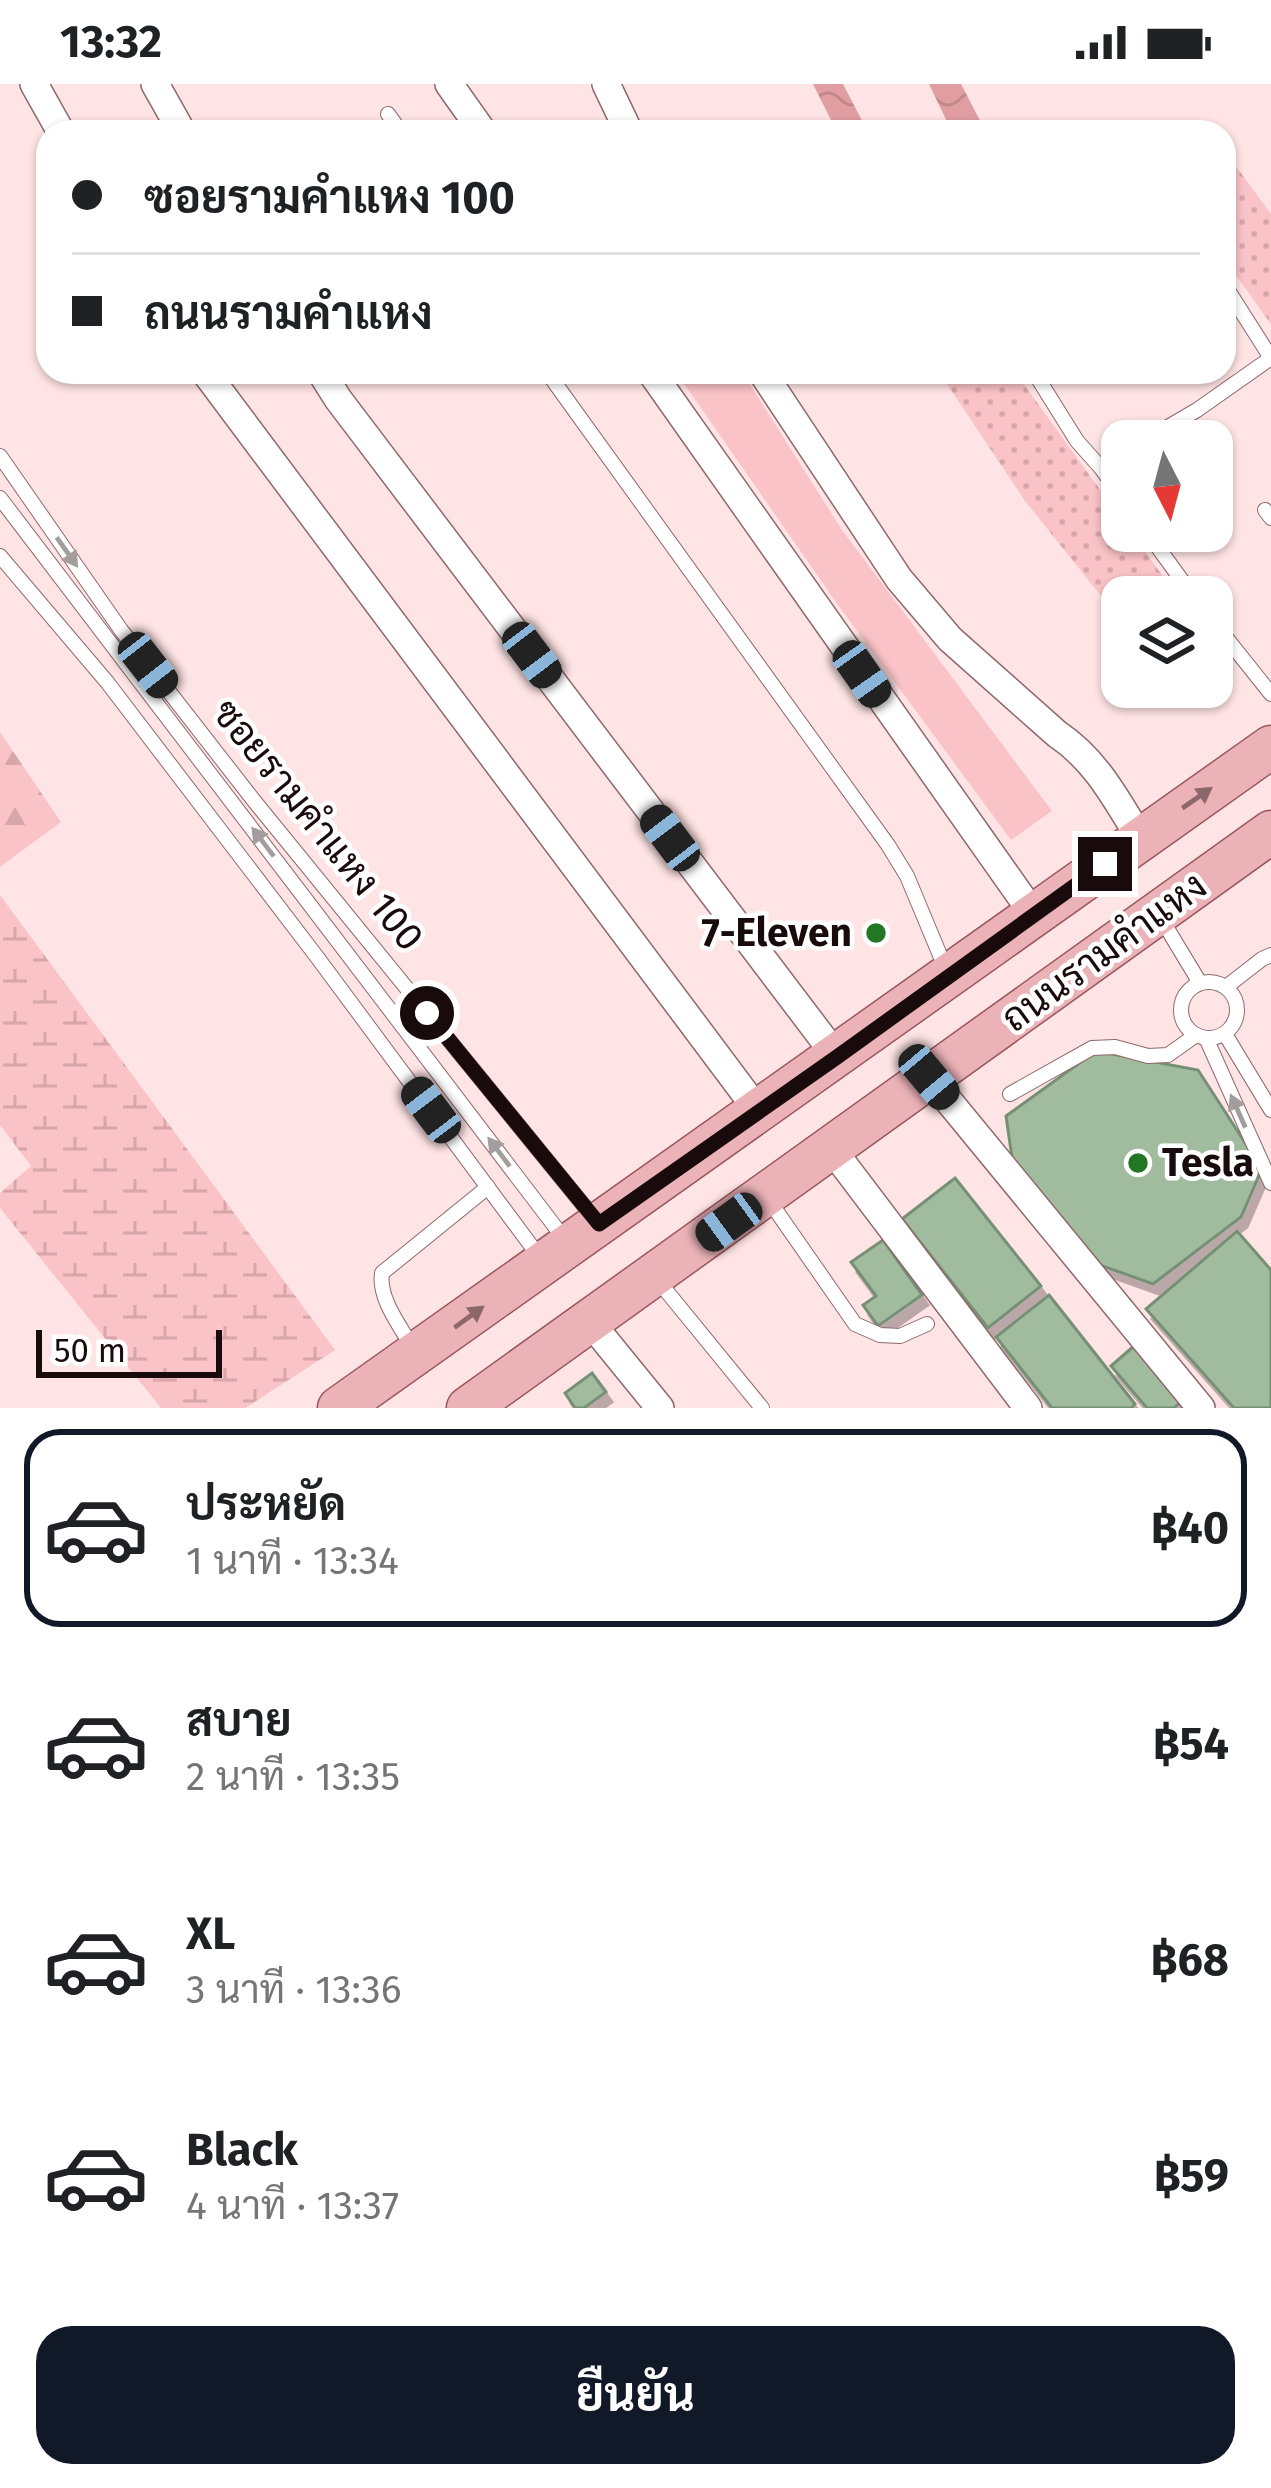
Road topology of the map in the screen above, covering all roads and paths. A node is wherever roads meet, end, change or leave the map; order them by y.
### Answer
1 (34, 84) edge
2 (155, 84) edge
3 (449, 84) edge
4 (606, 84) edge
5 (388, 114) dead end
6 (54, 120) edge
7 (175, 120) edge
8 (392, 120) edge
9 (474, 120) edge
10 (623, 120) edge
11 (1236, 303) edge
12 (1271, 358) edge
13 (1236, 383) edge
14 (214, 384) edge
15 (329, 384) edge
16 (556, 384) edge
17 (659, 384) edge
18 (770, 384) edge
19 (1041, 384) edge
20 (1234, 384) edge
21 (1180, 420) edge
22 (0, 456) edge
23 (1101, 468) edge
24 (0, 498) edge
25 (0, 556) edge
26 (1233, 646) edge
27 (1271, 694) edge
28 (1271, 747) edge
29 (1271, 832) edge
30 (1140, 838) junction
31 (1158, 914) junction
32 (1034, 915) junction
33 (1271, 955) edge
34 (949, 977) junction
35 (1200, 982) junction
36 (1226, 987) junction
37 (891, 1018) junction
38 (1225, 1034) junction
39 (1201, 1037) junction
40 (837, 1057) junction
41 (929, 1077) junction
42 (1010, 1094) dead end
43 (1271, 1110) edge
44 (759, 1112) junction
45 (831, 1148) junction
46 (1271, 1183) edge
47 (488, 1187) junction
48 (766, 1195) junction
49 (571, 1244) junction
50 (654, 1275) junction
51 (590, 1322) junction
52 (927, 1324) dead end
53 (417, 1354) junction
54 (339, 1408) edge
55 (467, 1408) edge
56 (660, 1408) edge
57 (762, 1408) edge
58 (1028, 1408) edge
59 (1201, 1408) edge

1 - 6 street
2 - 7 street
3 - 9 street
4 - 10 street
5 - 8 lane
11 - 12 lane
12 - 13 lane
14 - 44 street
15 - 40 street
16 - 34 lane
17 - 32 street
18 - 30 street
19 - 23 lane
20 - 21 lane
22 -> 49 lane, ซอยรามคำแหง 100
49 -> 24 lane, ซอยรามคำแหง 100
25 - 47 lane
26 - 27 lane
30 -> 28 main road, ถนนรามคำแหง
29 - 31 main road, ถนนรามคำแหง
30 - 32 main road, ถนนรามคำแหง
31 - 35 lane
31 - 41 main road, ถนนรามคำแหง
32 - 34 main road, ถนนรามคำแหง
33 - 36 lane
34 - 37 main road, ถนนรามคำแหง
35 - 36 lane
35 - 39 lane
36 - 38 lane
37 - 40 main road, ถนนรามคำแหง
37 - 41 main road
38 - 39 lane
38 - 43 lane
39 - 42 lane
46 -> 39 lane
40 - 44 main road, ถนนรามคำแหง
41 - 45 main road, ถนนรามคำแหง
41 - 59 street
44 - 49 main road, ถนนรามคำแหง
45 - 48 main road, ถนนรามคำแหง
45 - 58 street
47 - 49 lane
47 - 53 lane
48 - 50 main road, ถนนรามคำแหง
48 - 52 lane
53 -> 49 main road, ถนนรามคำแหง
50 - 51 main road, ถนนรามคำแหง
50 - 57 lane
51 - 55 main road, ถนนรามคำแหง
51 - 56 street
53 - 54 main road, ถนนรามคำแหง

